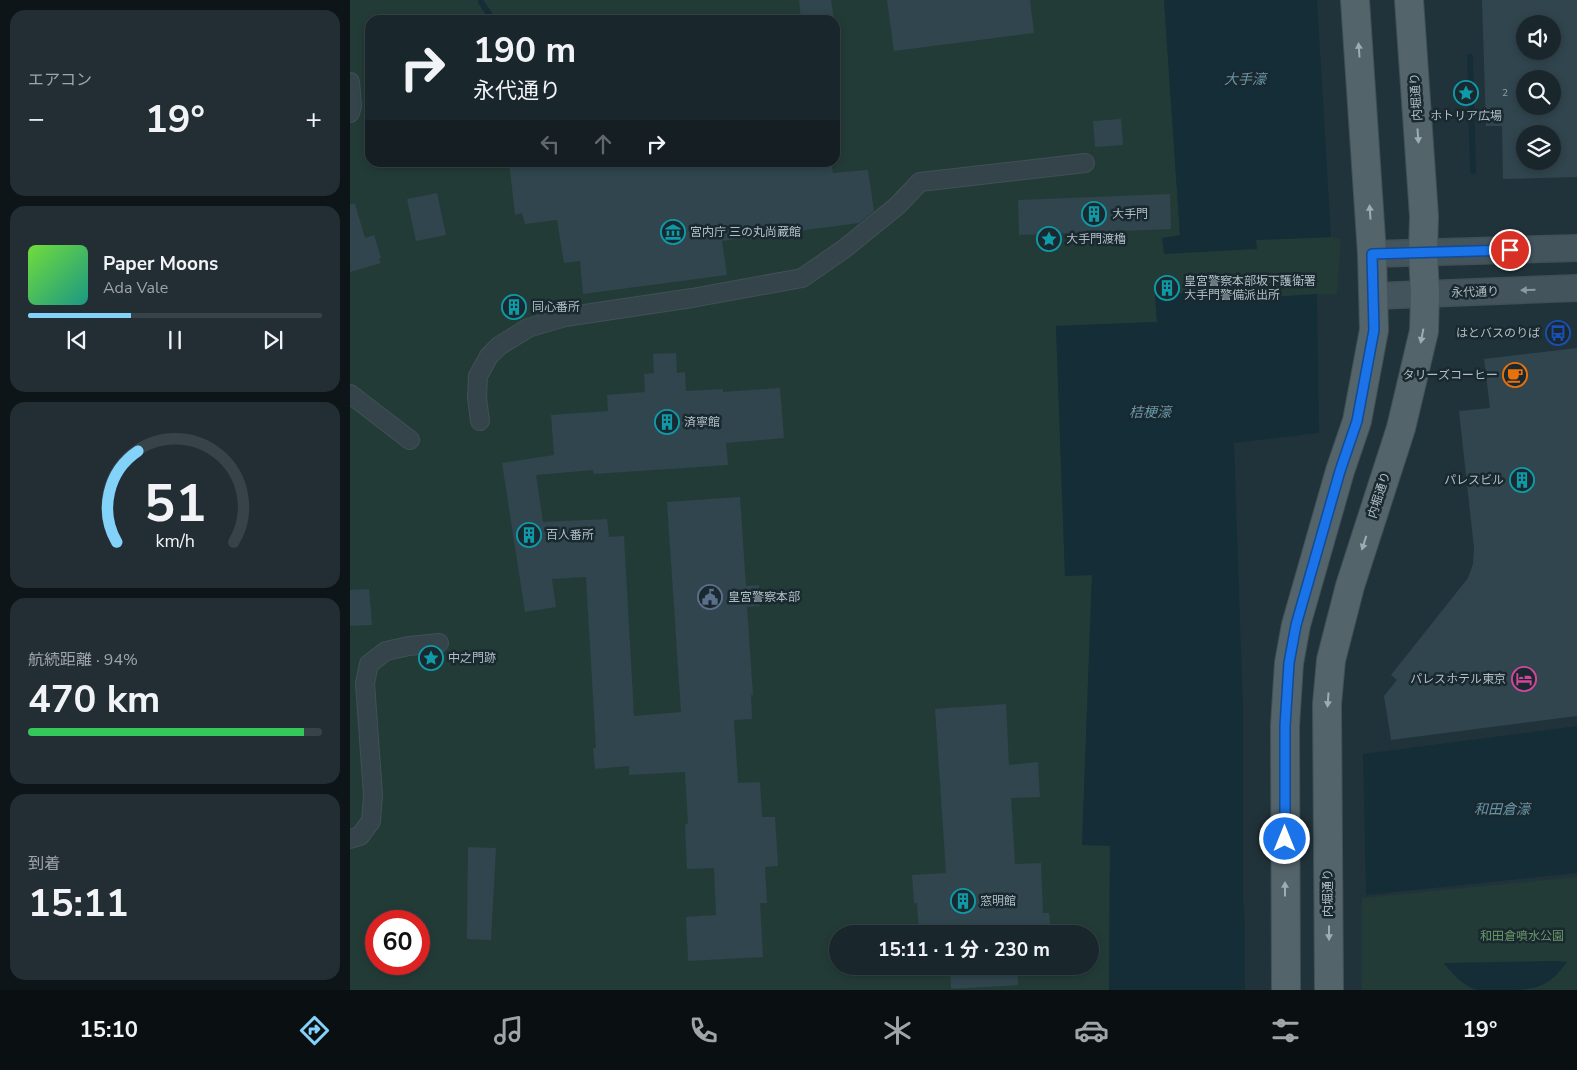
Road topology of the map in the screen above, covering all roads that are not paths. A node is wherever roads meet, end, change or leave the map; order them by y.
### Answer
1 (1355, 0) edge
2 (1409, 0) edge
3 (350, 82) edge
4 (350, 113) edge
5 (1085, 163) dead end
6 (1577, 248) edge
7 (1423, 252) junction
8 (1372, 254) junction
9 (1577, 288) edge
10 (1426, 294) junction
11 (1374, 296) junction
12 (350, 394) edge
13 (480, 422) dead end
14 (410, 440) dead end
15 (439, 643) dead end
16 (350, 839) edge
17 (1286, 990) edge
18 (1329, 990) edge

8 -> 1 main road
2 -> 7 main road, 内堀通り
3 - 4 street
5 - 13 street
6 - 7 main road
7 - 8 main road
7 - 10 main road, 内堀通り
8 - 11 main road
9 -> 10 main road, 永代通り
10 - 11 main road, 永代通り
10 -> 18 main road, 内堀通り
17 -> 11 main road
12 - 14 street
15 - 16 street

